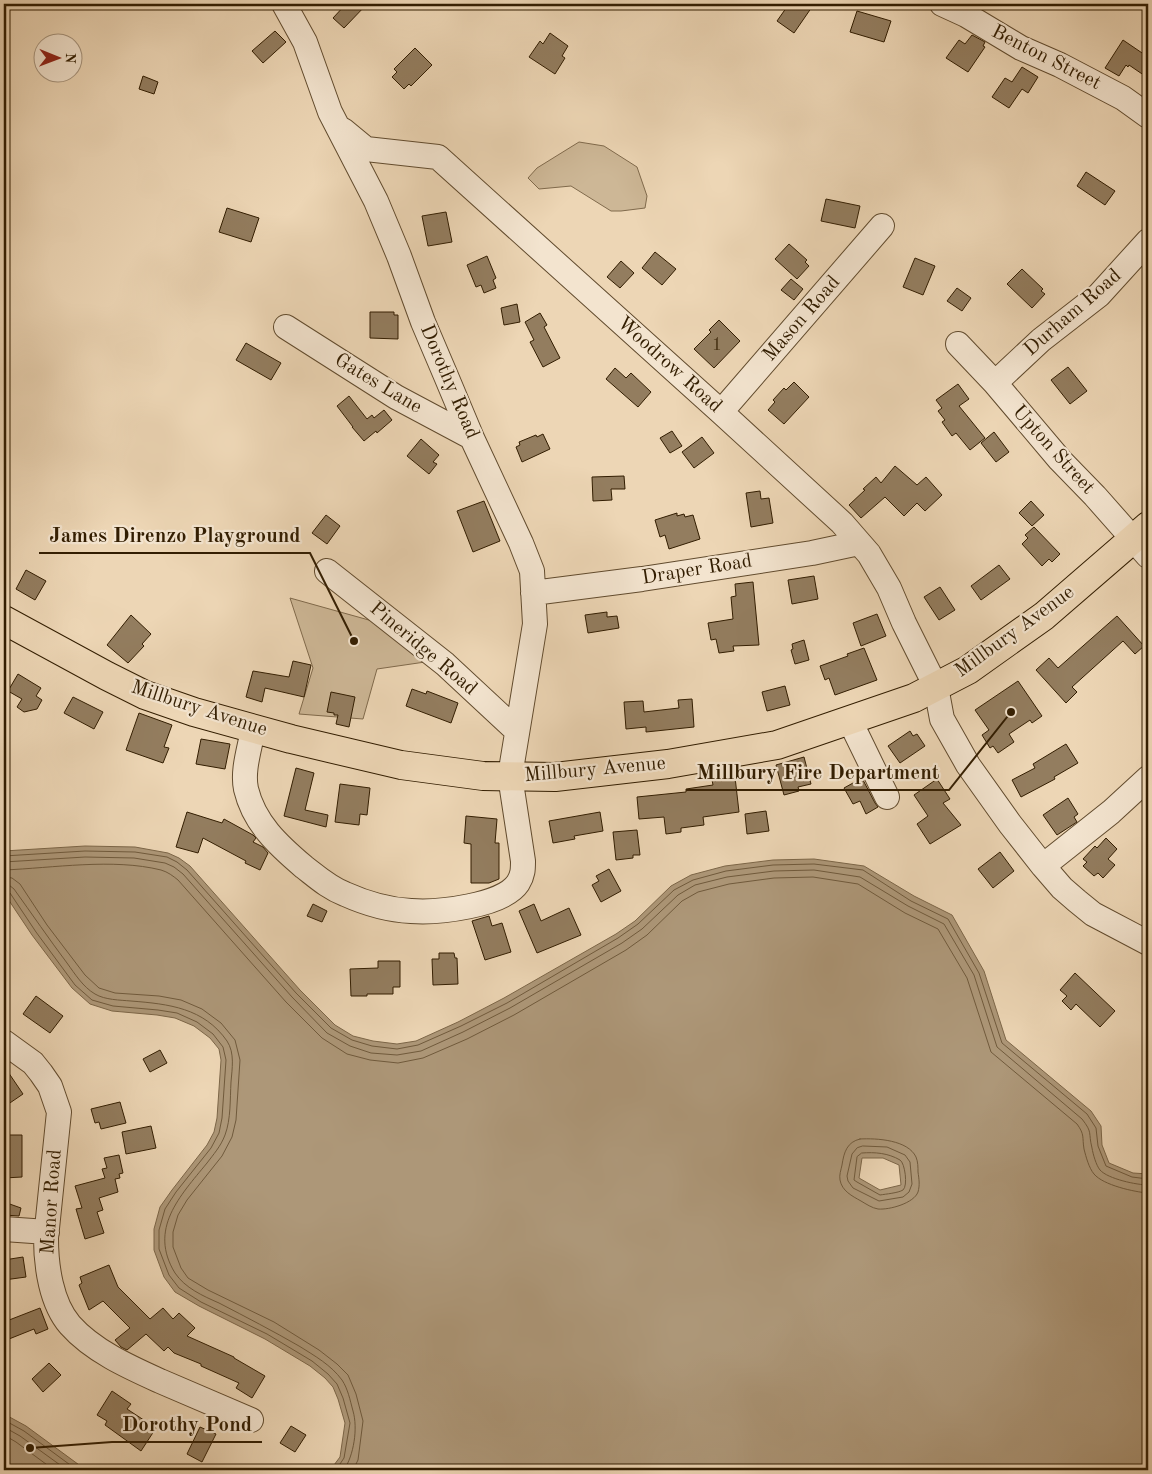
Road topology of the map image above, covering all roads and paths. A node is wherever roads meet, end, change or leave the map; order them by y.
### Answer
1 (284, 4) edge
2 (942, 4) edge
3 (1148, 116) edge
4 (336, 124) junction
5 (882, 226) dead end
6 (1148, 241) edge
7 (286, 327) dead end
8 (958, 344) dead end
9 (995, 383) junction
10 (721, 412) junction
11 (471, 437) junction
12 (1143, 541) edge
13 (859, 543) junction
14 (327, 570) dead end
15 (533, 593) junction
16 (4, 620) edge
17 (936, 687) junction
18 (850, 721) junction
19 (253, 729) junction
20 (517, 731) junction
21 (510, 776) junction
22 (1148, 778) edge
23 (888, 797) dead end
24 (1043, 866) junction
25 (1148, 943) edge
26 (4, 1042) edge
27 (4, 1229) edge
28 (47, 1232) junction
29 (251, 1420) dead end

1 - 4 street, Dorothy Road
2 - 3 street, Benton Street
4 - 10 street, Woodrow Road
4 - 11 street, Dorothy Road
5 - 10 street, Mason Road
6 - 9 street, Durham Road
7 - 11 street, Gates Lane
8 - 9 street, Upton Street
9 - 12 street, Upton Street
10 - 13 street, Woodrow Road
11 - 15 street, Dorothy Road
12 - 17 main road, Millbury Avenue
13 - 15 street, Draper Road
13 - 17 street, Woodrow Road
14 - 20 street, Pineridge Road
15 - 20 street, Dorothy Road
16 - 19 main road, Millbury Avenue
17 - 18 main road, Millbury Avenue
17 - 24 street, Woodrow Road
18 - 21 main road, Millbury Avenue
18 - 23 street
19 - 21 main road, Millbury Avenue
19 - 21 street, Dorothy Road
20 - 21 street, Dorothy Road
22 - 24 street
24 - 25 street, Woodrow Road
26 - 28 street, Manor Road
27 - 28 street
28 - 29 street, Manor Road

